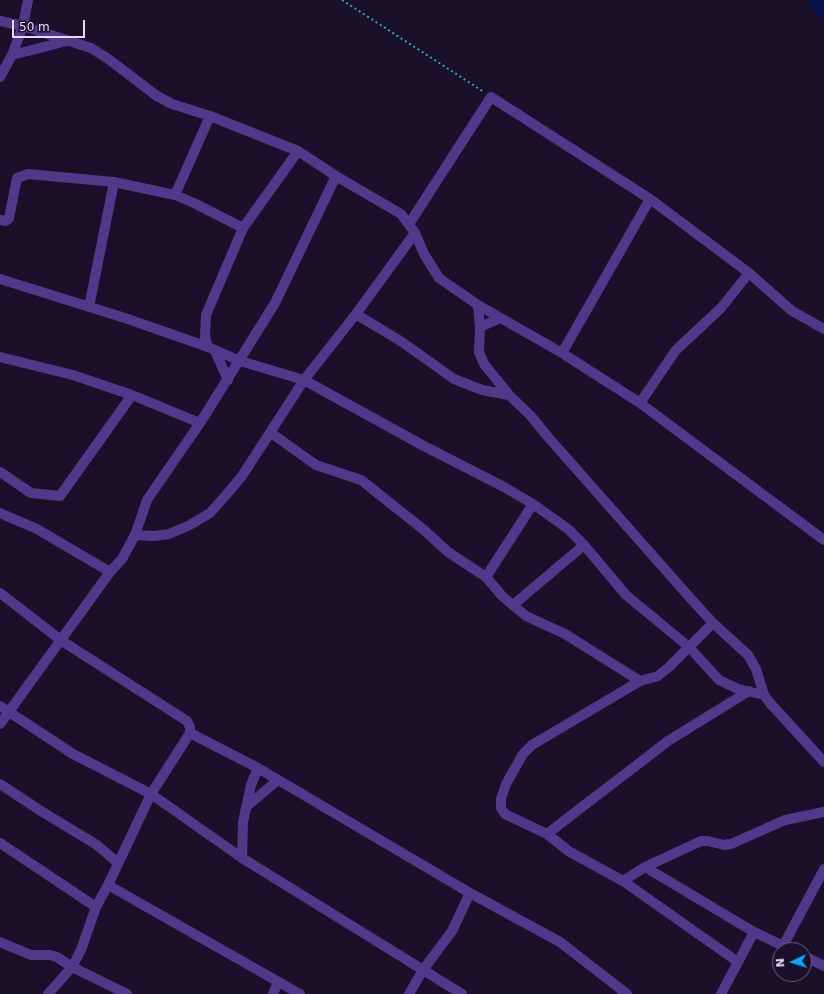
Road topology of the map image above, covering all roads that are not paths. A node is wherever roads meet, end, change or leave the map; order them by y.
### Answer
1 (28, 0) edge
2 (0, 21) edge
3 (23, 26) junction
4 (67, 41) junction
5 (12, 55) junction
6 (0, 77) edge
7 (210, 116) junction
8 (298, 151) junction
9 (336, 176) junction
10 (114, 182) junction
11 (175, 195) junction
12 (650, 199) junction
13 (0, 220) edge
14 (409, 224) junction
15 (243, 228) junction
16 (415, 233) junction
17 (749, 273) junction
18 (0, 279) edge
19 (478, 305) junction
20 (88, 307) junction
21 (356, 314) junction
22 (500, 318) junction
23 (480, 327) junction
24 (824, 329) edge
25 (211, 349) junction
26 (562, 353) junction
27 (0, 358) edge
28 (240, 361) junction
29 (228, 380) junction
30 (304, 380) junction
31 (509, 394) junction
32 (132, 395) junction
33 (640, 403) junction
34 (200, 423) junction
35 (271, 432) junction
36 (0, 472) edge
37 (533, 504) junction
38 (0, 513) edge
39 (135, 535) junction
40 (824, 540) edge
41 (584, 544) junction
42 (110, 572) junction
43 (486, 577) junction
44 (0, 593) edge
45 (513, 606) junction
46 (713, 623) junction
47 (62, 641) junction
48 (689, 647) junction
49 (640, 681) junction
50 (749, 691) junction
51 (764, 694) junction
52 (4, 709) edge
53 (0, 724) edge
54 (190, 733) junction
55 (824, 762) edge
56 (258, 768) junction
57 (278, 780) junction
58 (0, 784) edge
59 (150, 794) junction
60 (247, 806) junction
61 (824, 812) edge
62 (547, 834) junction
63 (0, 843) edge
64 (242, 858) junction
65 (118, 863) junction
66 (645, 867) junction
67 (824, 869) edge
68 (623, 881) junction
69 (108, 885) junction
70 (470, 893) junction
71 (96, 907) junction
72 (754, 932) junction
73 (0, 942) edge
74 (775, 942) edge
75 (790, 942) edge
76 (812, 960) edge
77 (738, 962) junction
78 (824, 966) edge
79 (72, 967) junction
80 (423, 970) junction
81 (278, 982) junction
82 (48, 994) edge
83 (127, 994) edge
84 (273, 994) edge
85 (300, 994) edge
86 (409, 994) edge
87 (462, 994) edge
88 (627, 994) edge
89 (721, 994) edge

1 - 3 street
2 - 3 street
3 - 4 street
3 - 5 street
4 - 5 street
4 - 7 street
5 - 6 street
7 - 8 street
7 - 11 street
8 - 9 street
8 - 15 street
9 - 14 street
9 - 28 street
10 - 11 street
10 - 13 street
10 - 20 street
11 - 15 street
12 - 14 street
12 - 17 street
12 - 26 street
14 - 16 street
15 - 25 street
16 - 19 street
16 - 21 street
17 - 24 street
17 - 33 street
18 - 20 street
19 - 22 street
19 - 23 street
20 - 25 street
21 - 30 street
21 - 31 street
22 - 23 street
22 - 26 street
23 - 31 street
25 - 28 street
25 - 29 street
26 - 33 street
27 - 32 street
28 - 29 street
28 - 30 street
29 - 34 street
30 - 35 street
30 - 37 street
31 - 46 street
32 - 34 street
32 - 36 street
33 - 40 street
34 - 39 street
35 - 39 street
35 - 43 street
37 - 41 street
37 - 43 street
38 - 42 street
39 - 42 street
41 - 45 street
41 - 48 street
42 - 47 street
43 - 45 street
44 - 47 street
45 - 49 street
46 - 48 street
46 - 51 street
47 - 52 street
47 - 54 street
48 - 49 street
48 - 50 street
49 - 62 street
50 - 51 street
50 - 62 street
51 - 55 street
52 - 53 street
52 - 59 street
54 - 56 street
54 - 59 street
56 - 57 street
56 - 60 street
57 - 60 street
57 - 70 street
58 - 65 street
59 - 64 street
59 - 65 street
60 - 64 street
61 - 66 street
62 - 68 street
63 - 71 street
64 - 80 street
65 - 69 street
66 - 68 street
66 - 72 street
67 - 75 street
68 - 77 street
69 - 71 street
69 - 81 street
70 - 80 street
70 - 88 street
71 - 79 street
72 - 74 street
72 - 77 street
73 - 79 street
76 - 78 street
77 - 89 street
79 - 82 street
79 - 83 street
80 - 86 street
80 - 87 street
81 - 84 street
81 - 85 street

